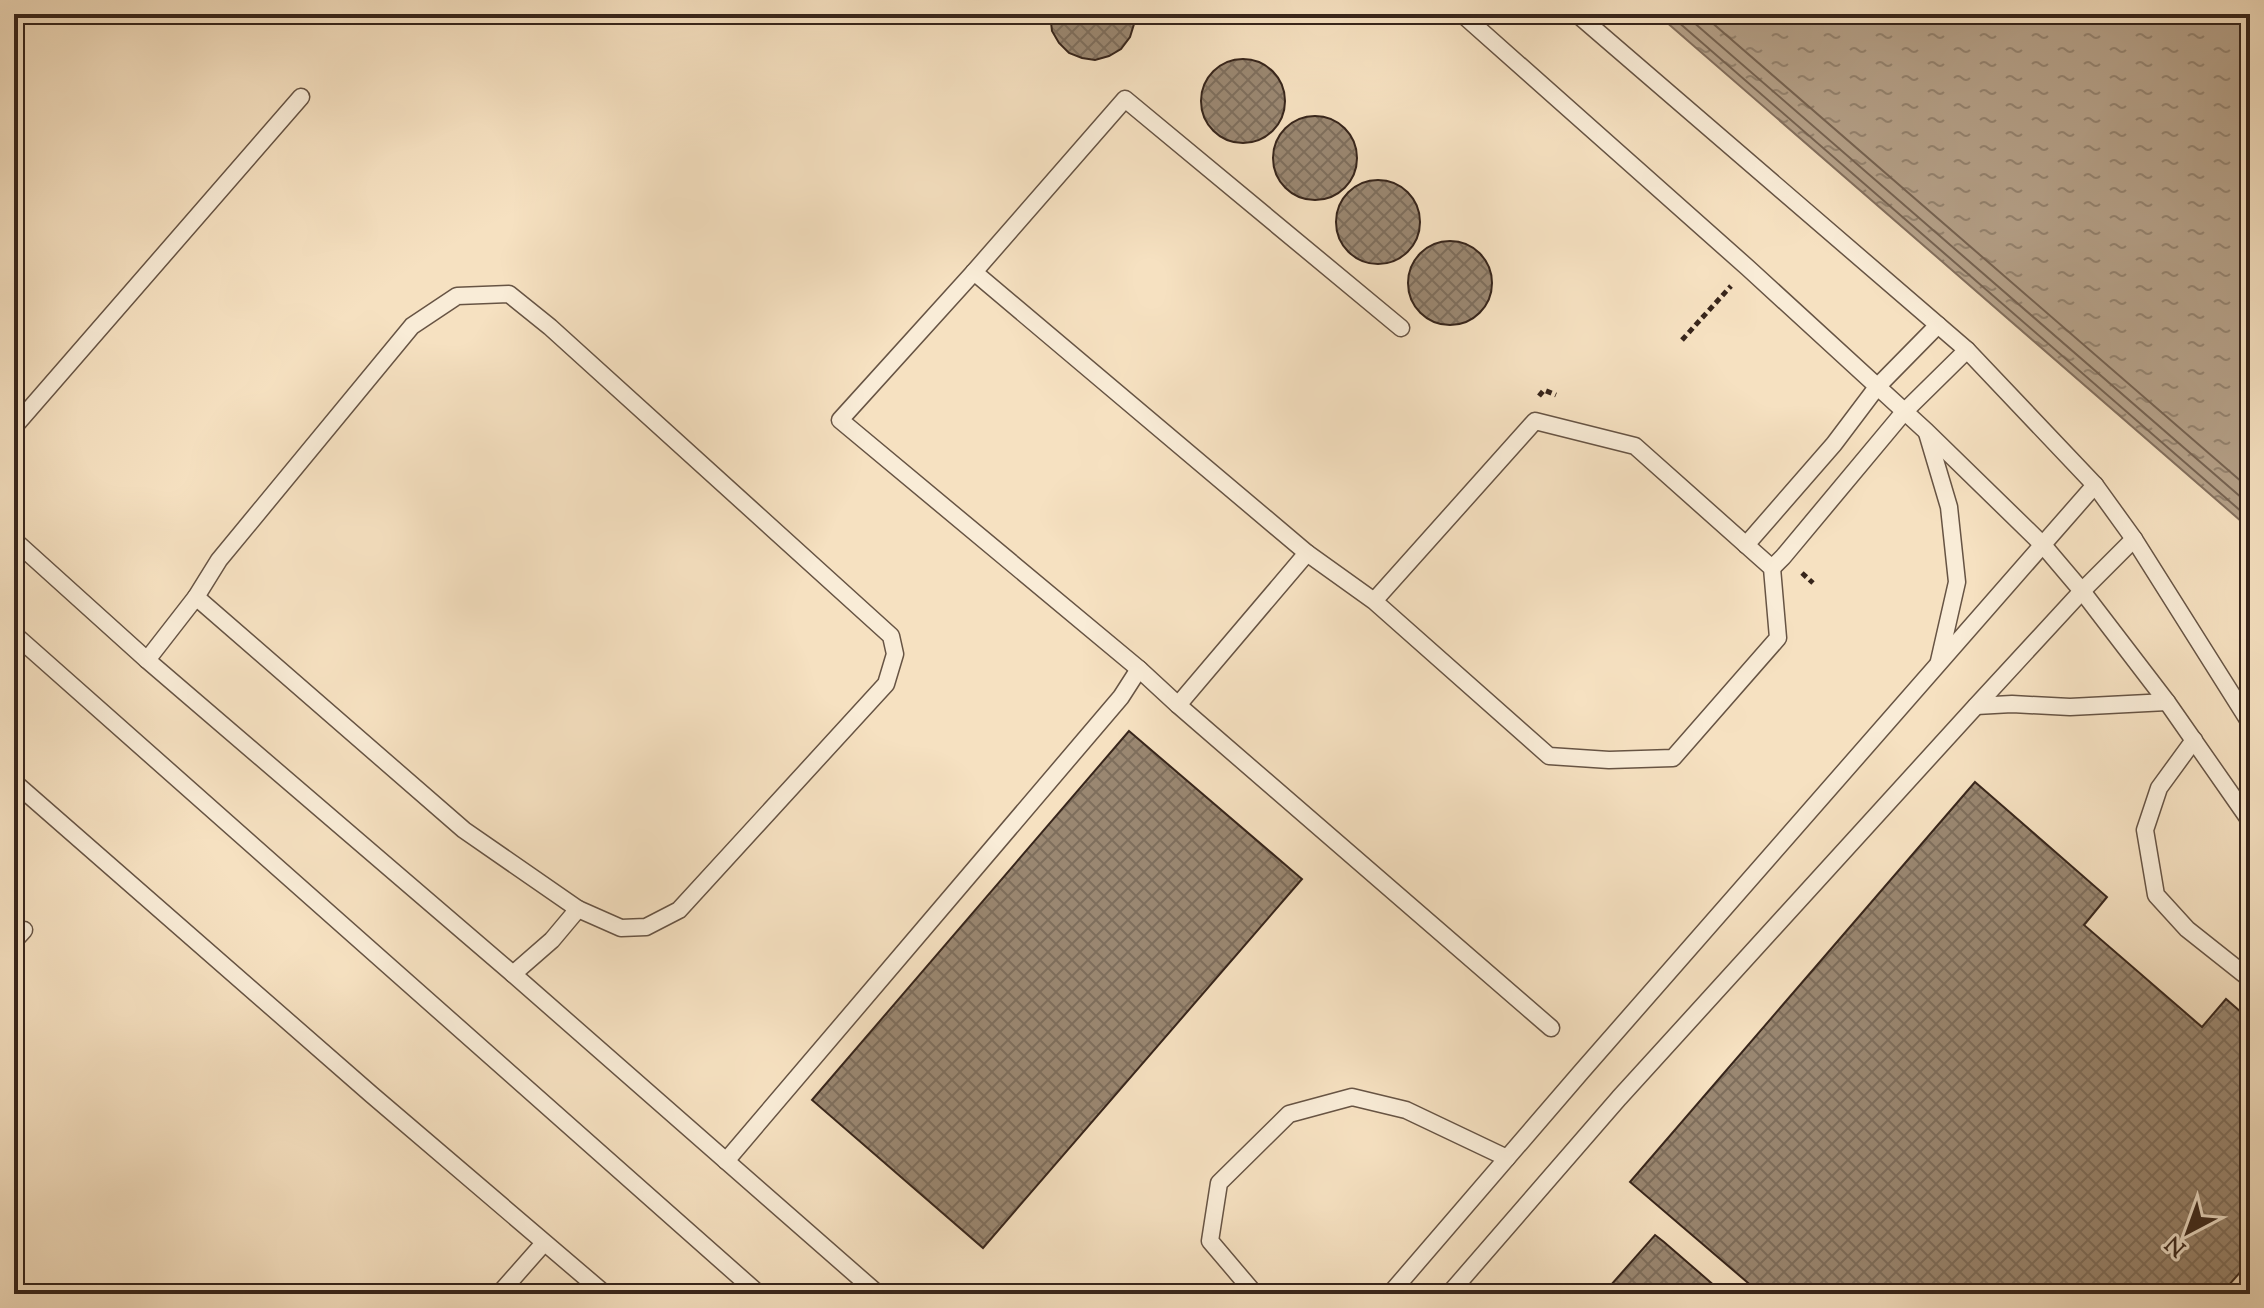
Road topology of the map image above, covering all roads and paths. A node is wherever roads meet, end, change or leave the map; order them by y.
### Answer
1 (1462, 14) edge
2 (1577, 14) edge
3 (301, 97) dead end
4 (1748, 268) junction
5 (974, 272) junction
6 (1938, 325) junction
7 (1401, 328) dead end
8 (1682, 340) dead end
9 (1967, 350) junction
10 (1877, 387) junction
11 (1904, 412) junction
12 (14, 427) edge
13 (1927, 432) junction
14 (2095, 485) junction
15 (2134, 539) junction
16 (14, 540) edge
17 (1746, 545) junction
18 (2043, 545) junction
19 (1307, 553) junction
20 (1772, 568) junction
21 (2082, 591) junction
22 (196, 597) junction
23 (1374, 601) junction
24 (14, 634) edge
25 (147, 660) junction
26 (1938, 665) junction
27 (1139, 669) junction
28 (2167, 702) junction
29 (1178, 705) junction
30 (1976, 706) junction
31 (2250, 723) edge
32 (2194, 740) junction
33 (14, 782) edge
34 (2250, 821) edge
35 (578, 909) junction
36 (513, 974) junction
37 (2250, 979) edge
38 (1551, 1028) dead end
39 (1507, 1158) junction
40 (726, 1161) junction
41 (544, 1243) junction
42 (499, 1294) edge
43 (605, 1294) edge
44 (759, 1294) edge
45 (878, 1294) edge
46 (1255, 1294) edge
47 (1390, 1294) edge
48 (1449, 1294) edge

1 - 4 lane
2 - 6 lane
3 - 12 lane
4 - 8 path
4 - 10 lane
5 - 7 lane
5 - 19 lane
5 - 27 lane
6 - 9 lane
6 - 10 lane
9 - 11 lane
9 - 14 lane
10 - 11 lane
10 - 17 lane
11 - 13 lane
11 - 20 lane
13 - 18 lane
13 - 26 lane
14 - 15 lane
14 - 18 lane
15 - 21 lane
15 - 31 lane
16 - 25 lane
17 - 20 lane
17 - 23 lane
18 - 21 lane
18 - 26 lane
19 - 23 lane
19 - 29 lane
20 - 23 lane
21 - 28 lane
21 - 30 lane
22 - 25 lane
22 - 35 lane
22 - 35 lane
24 - 44 lane
25 - 36 lane
26 - 39 lane
27 - 29 lane
27 - 40 lane
28 - 30 lane
28 - 32 lane
29 - 38 lane
30 - 48 lane
32 - 34 lane
32 - 37 lane
33 - 41 lane
35 - 36 lane
36 - 40 lane
39 - 46 lane
39 - 47 lane
40 - 45 lane
41 - 42 lane
41 - 43 lane

